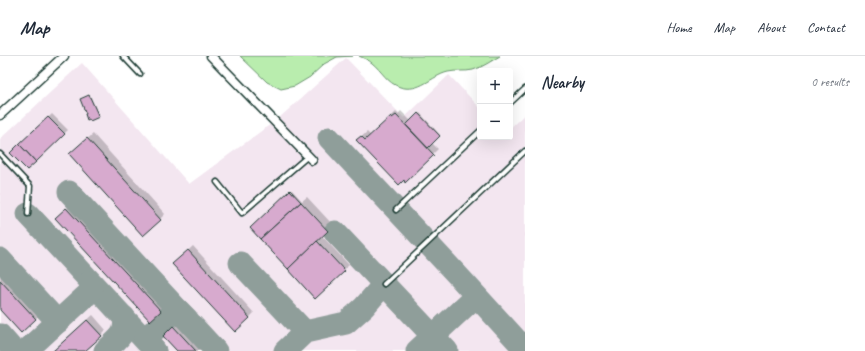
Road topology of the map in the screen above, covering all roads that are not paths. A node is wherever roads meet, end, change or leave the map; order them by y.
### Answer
1 (64, 56) edge
2 (123, 56) edge
3 (212, 56) edge
4 (140, 74) dead end
5 (525, 89) edge
6 (513, 100) edge
7 (0, 115) edge
8 (477, 134) edge
9 (525, 151) edge
10 (0, 154) edge
11 (310, 158) joint
12 (217, 182) dead end
13 (396, 210) dead end
14 (28, 214) dead end
15 (384, 284) dead end

1 - 7 street
2 - 4 lane
3 - 11 street
5 - 6 lane
8 - 13 lane
9 - 15 lane
10 - 14 lane
11 - 12 lane

